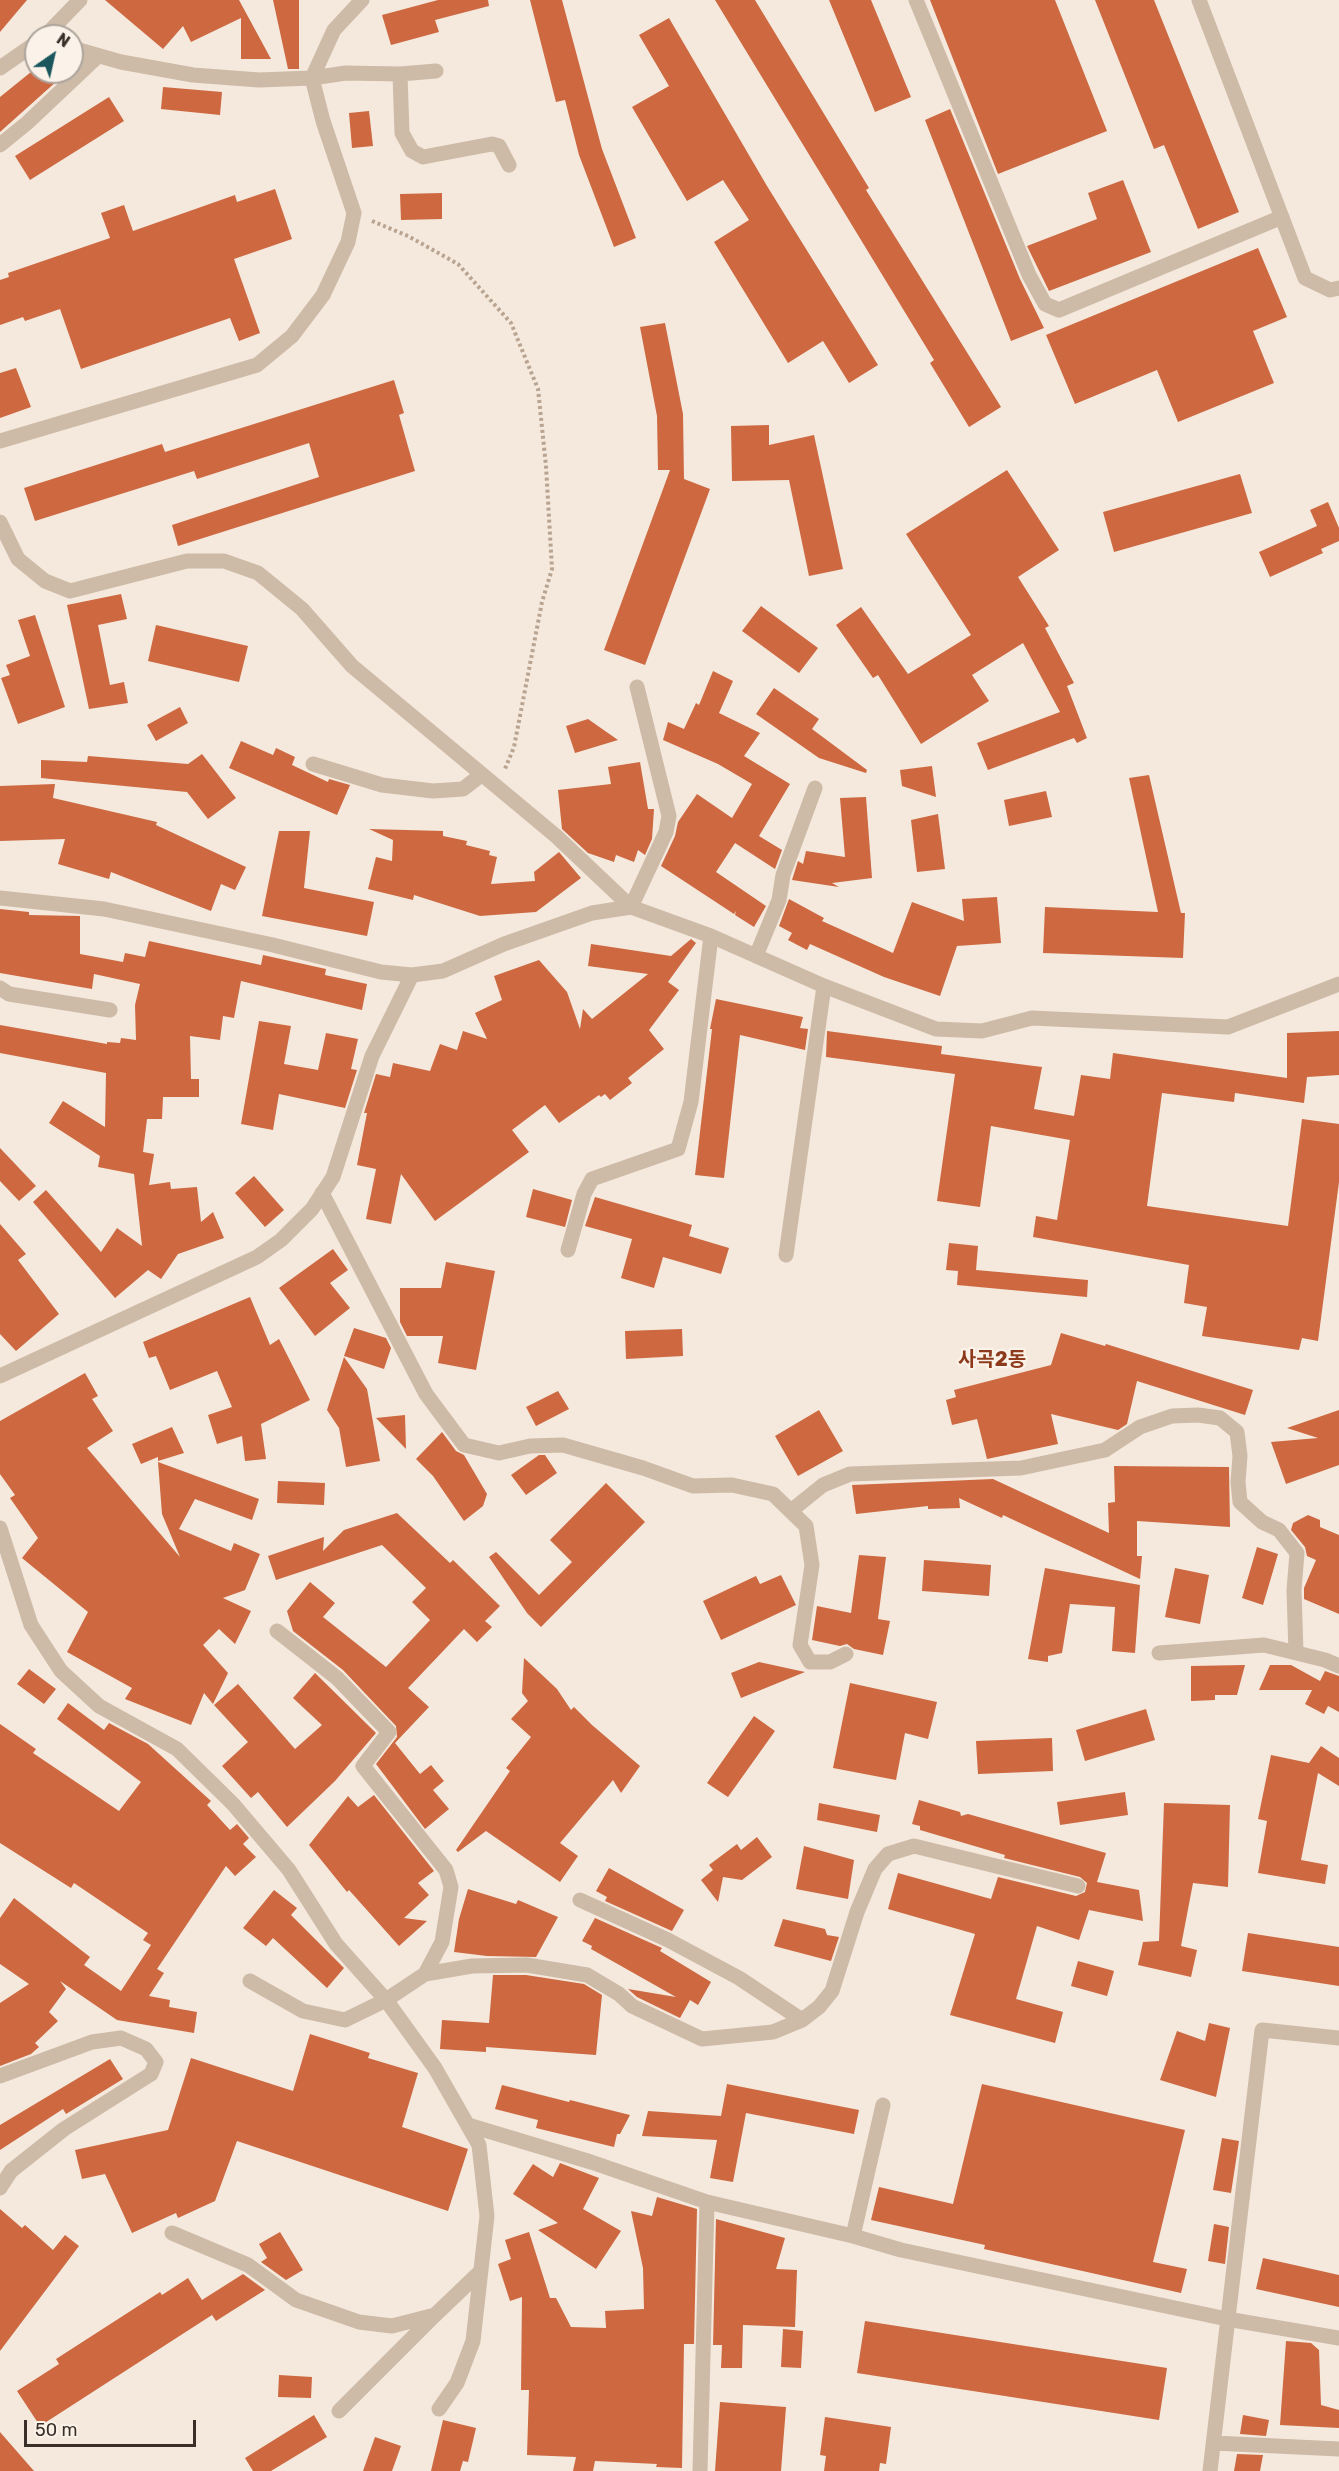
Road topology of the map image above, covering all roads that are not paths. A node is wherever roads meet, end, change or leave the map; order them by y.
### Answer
1 (80, 0) edge
2 (362, 0) edge
3 (916, 0) edge
4 (1199, 0) edge
5 (57, 24) edge
6 (24, 51) edge
7 (84, 52) edge
8 (98, 56) junction
9 (0, 68) edge
10 (436, 71) dead end
11 (400, 74) junction
12 (312, 78) junction
13 (0, 145) edge
14 (509, 165) dead end
15 (1282, 217) junction
16 (1339, 288) edge
17 (0, 441) edge
18 (0, 522) edge
19 (637, 687) dead end
20 (313, 764) dead end
21 (481, 775) junction
22 (815, 788) dead end
23 (0, 898) edge
24 (631, 907) junction
25 (711, 936) junction
26 (756, 956) junction
27 (412, 975) junction
28 (1339, 984) edge
29 (824, 986) junction
30 (0, 988) edge
31 (110, 1010) dead end
32 (322, 1193) junction
33 (567, 1250) dead end
34 (786, 1255) dead end
35 (0, 1376) edge
36 (792, 1510) junction
37 (0, 1528) edge
38 (277, 1631) dead end
39 (1159, 1653) dead end
40 (1296, 1653) junction
41 (846, 1654) dead end
42 (1339, 1666) edge
43 (1078, 1886) dead end
44 (580, 1900) dead end
45 (425, 1974) junction
46 (250, 1980) dead end
47 (386, 2000) junction
48 (802, 2020) junction
49 (1339, 2038) edge
50 (0, 2076) edge
51 (883, 2105) dead end
52 (468, 2126) junction
53 (0, 2188) edge
54 (707, 2202) junction
55 (172, 2233) dead end
56 (853, 2236) junction
57 (481, 2271) junction
58 (435, 2315) junction
59 (1227, 2319) junction
60 (1339, 2338) edge
61 (439, 2409) dead end
62 (339, 2411) dead end
63 (1214, 2443) junction
64 (1339, 2449) edge
65 (700, 2471) edge
66 (1210, 2471) edge

1 - 5 street
2 - 12 street
3 - 15 street
4 - 15 street
6 - 9 street
7 - 8 street
8 - 12 street
8 - 13 street
10 - 11 street
11 - 12 street
11 - 14 street
12 - 17 street
15 - 16 street
18 - 21 street
19 - 24 street
20 - 21 street
21 - 24 street
22 - 26 street
23 - 27 street
24 - 25 street
24 - 27 street
25 - 26 street
25 - 33 street
26 - 29 street
27 - 32 street
28 - 29 street
29 - 34 street
30 - 31 street
32 - 35 street
32 - 36 street
36 - 40 street
36 - 41 street
37 - 47 street
38 - 45 street
39 - 40 street
40 - 42 street
43 - 48 street
44 - 48 street
45 - 47 street
45 - 48 street
46 - 47 street
47 - 52 street
49 - 59 street
50 - 53 street
51 - 56 street
52 - 54 street
52 - 57 street
54 - 56 street
54 - 65 street
55 - 58 street
56 - 59 street
57 - 58 street
57 - 61 street
58 - 62 street
59 - 60 street
59 - 63 street
63 - 64 street
63 - 66 street

